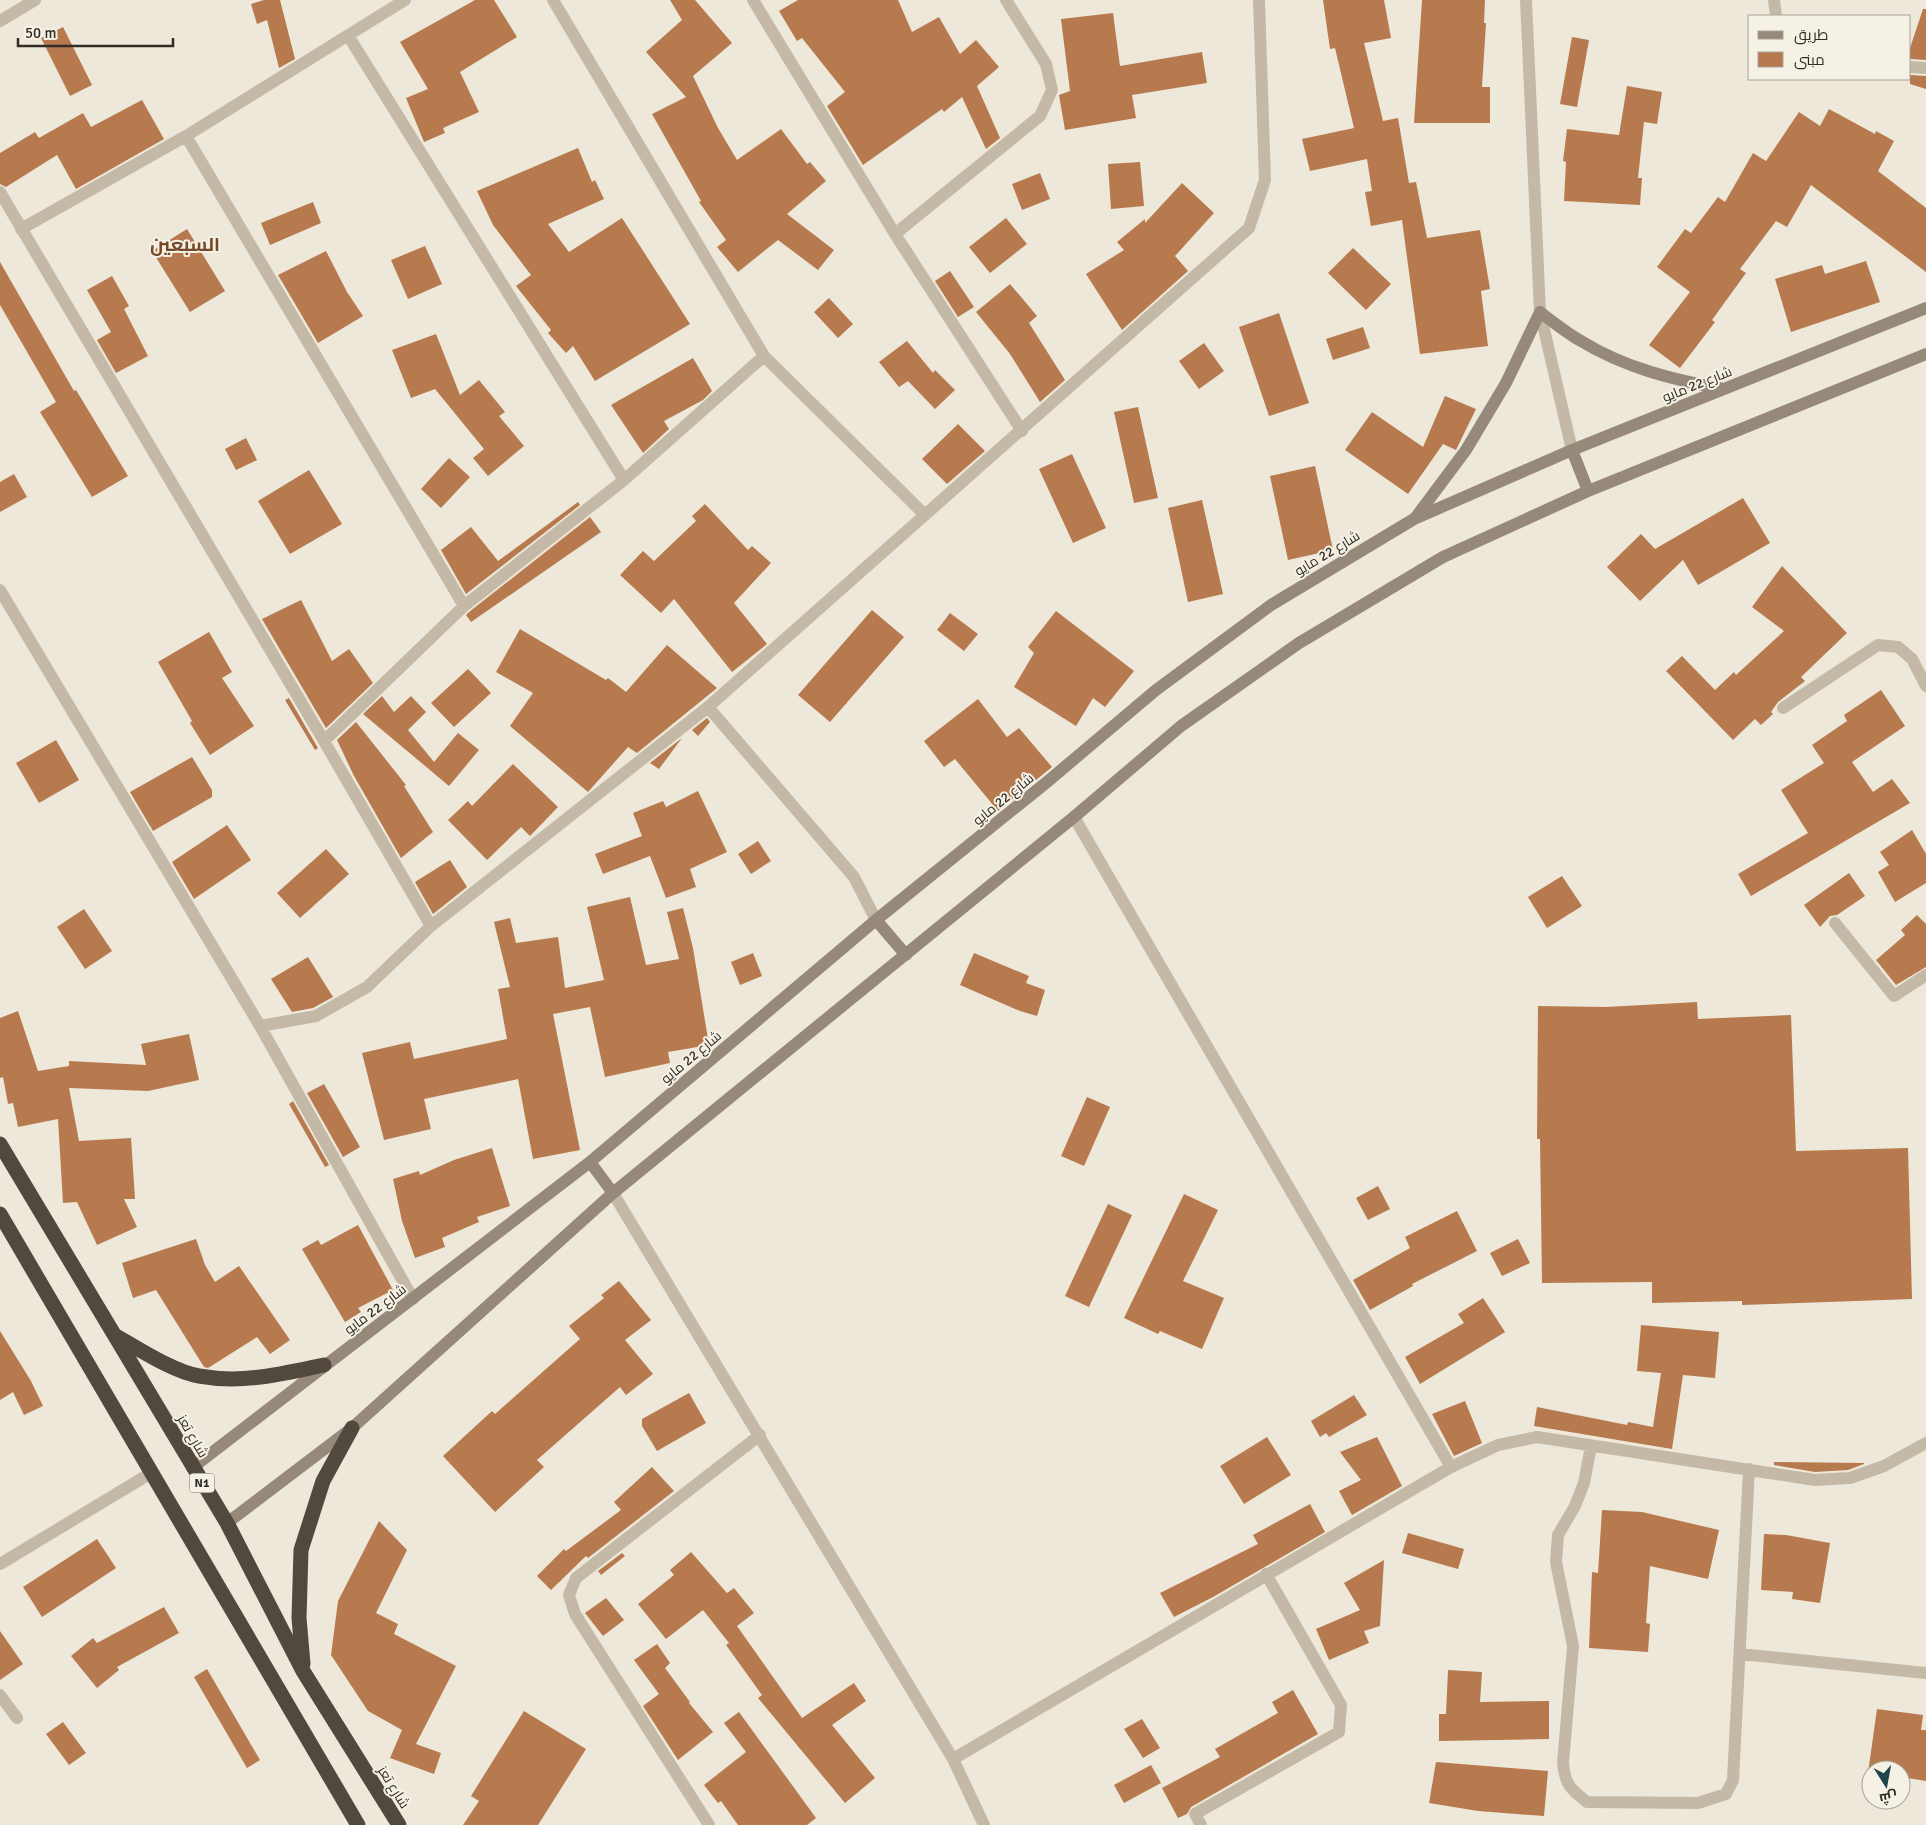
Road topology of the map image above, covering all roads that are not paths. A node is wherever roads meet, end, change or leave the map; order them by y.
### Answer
1 (35, 0) edge
2 (405, 0) edge
3 (553, 0) edge
4 (753, 0) edge
5 (1006, 0) edge
6 (1259, 0) edge
7 (1526, 0) edge
8 (1774, 0) edge
9 (1776, 15) edge
10 (0, 21) edge
11 (348, 37) junction
12 (1911, 67) edge
13 (1926, 68) edge
14 (186, 136) junction
15 (0, 192) edge
16 (21, 229) junction
17 (895, 234) junction
18 (1926, 308) edge
19 (1540, 312) junction
20 (1926, 354) edge
21 (764, 356) junction
22 (1724, 389) junction
23 (1022, 431) junction
24 (1572, 450) junction
25 (624, 480) junction
26 (1588, 491) junction
27 (925, 515) junction
28 (1414, 518) junction
29 (0, 590) edge
30 (464, 606) junction
31 (1926, 686) edge
32 (708, 707) junction
33 (1783, 708) dead end
34 (324, 741) junction
35 (1074, 817) junction
36 (876, 920) junction
37 (1835, 923) dead end
38 (431, 926) junction
39 (906, 955) junction
40 (1926, 975) edge
41 (260, 1026) junction
42 (0, 1144) edge
43 (590, 1162) junction
44 (613, 1193) junction
45 (0, 1214) edge
46 (412, 1299) junction
47 (116, 1336) junction
48 (324, 1365) junction
49 (352, 1428) junction
50 (760, 1435) junction
51 (1926, 1442) edge
52 (1591, 1446) junction
53 (1451, 1467) junction
54 (192, 1468) junction
55 (1749, 1469) junction
56 (151, 1473) junction
57 (227, 1523) junction
58 (0, 1564) edge
59 (1266, 1574) junction
60 (1740, 1654) junction
61 (303, 1671) junction
62 (1926, 1673) edge
63 (0, 1695) edge
64 (17, 1718) dead end
65 (953, 1759) junction
66 (358, 1825) edge
67 (399, 1825) edge
68 (709, 1825) edge
69 (984, 1825) edge
70 (1201, 1825) edge

1 - 10 street
2 - 11 street
3 - 21 street
4 - 17 street
5 - 17 street
6 - 23 street
7 - 19 street
8 - 9 street
11 - 14 street
11 - 25 street
12 - 13 street
14 - 16 street
14 - 30 street
15 - 16 street
16 - 34 street
17 - 23 street
18 - 22 main road, شارع 22 مايو
19 - 22 main road
19 - 24 street
19 - 28 main road
20 - 26 main road
21 - 25 street
21 - 27 street
22 - 24 main road, شارع 22 مايو
23 - 27 street
24 - 26 main road
24 - 28 main road, شارع 22 مايو
25 - 30 street
26 - 35 main road
27 - 32 street
28 - 36 main road, شارع 22 مايو
29 - 41 street
30 - 34 street
31 - 33 street
32 - 36 street
32 - 38 street
34 - 38 street
35 - 39 main road
35 - 53 street
36 - 39 main road
36 - 43 main road, شارع 22 مايو
37 - 40 street
38 - 41 street
39 - 44 main road
41 - 46 street
42 - 47 highway, شارع تعز / N1
43 - 44 main road
43 - 46 main road, شارع 22 مايو
44 - 49 main road
44 - 50 street
45 - 56 highway
46 - 48 main road, شارع 22 مايو
47 - 48 highway
47 - 54 highway, شارع تعز / N1
48 - 54 main road, شارع 22 مايو
49 - 57 main road
49 - 61 highway
50 - 65 street
50 - 68 street
51 - 55 street
52 - 53 street
52 - 55 street
52 - 60 street
53 - 59 street
54 - 57 highway, شارع تعز / N1
55 - 60 street
56 - 58 street
56 - 66 highway
57 - 61 highway, شارع تعز / N1
59 - 65 street
59 - 70 street
60 - 62 street
61 - 67 highway, شارع تعز / N1
63 - 64 street
65 - 69 street

